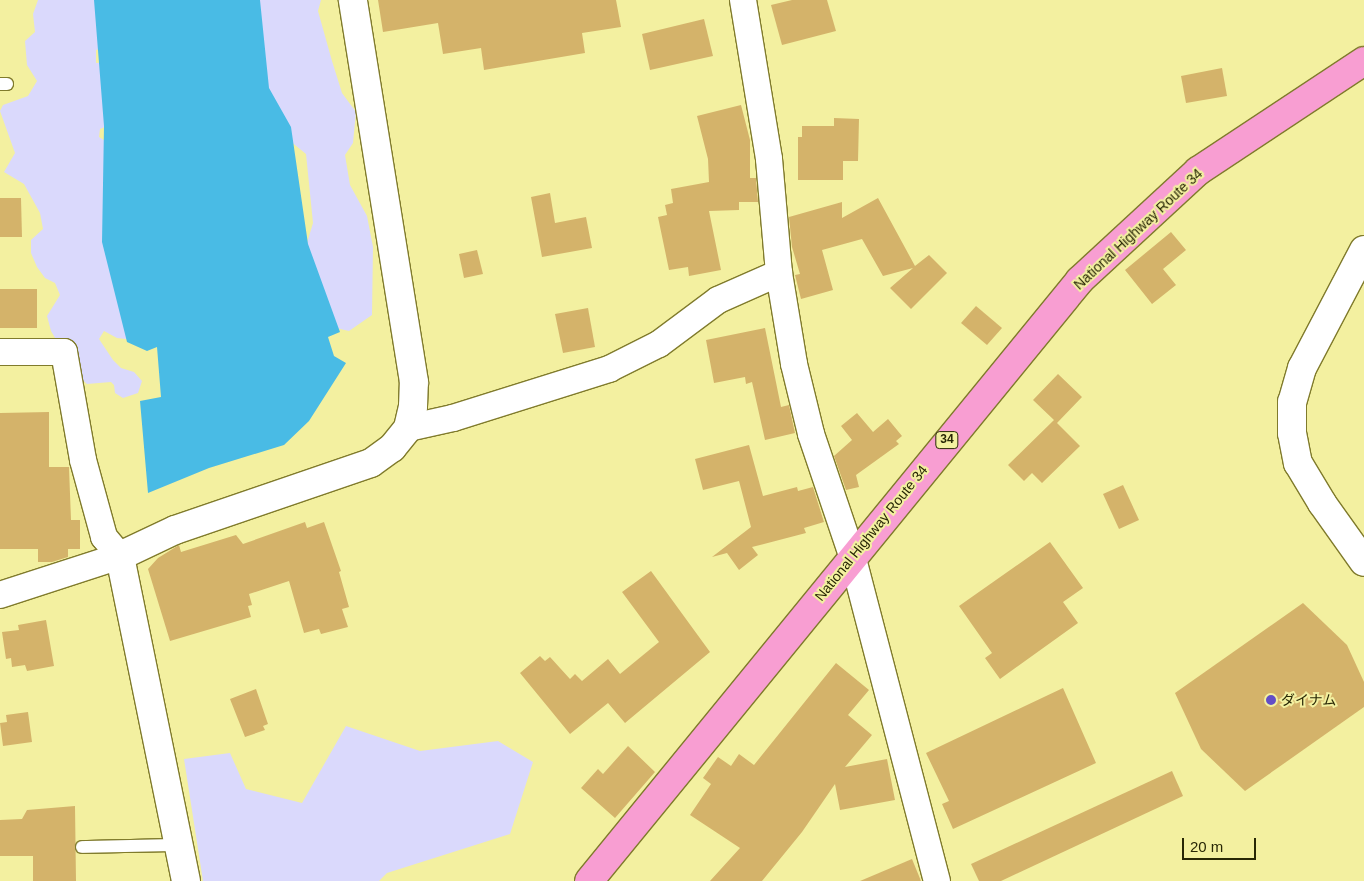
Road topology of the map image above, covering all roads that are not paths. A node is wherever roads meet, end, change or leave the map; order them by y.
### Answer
1 (353, 0) edge
2 (743, 0) edge
3 (1362, 66) edge
4 (1364, 250) edge
5 (780, 273) junction
6 (0, 352) edge
7 (408, 428) junction
8 (852, 555) junction
9 (120, 556) junction
10 (1364, 562) edge
11 (0, 595) edge
12 (179, 845) junction
13 (82, 847) dead end
14 (186, 881) edge
15 (589, 881) edge
16 (937, 881) edge

1 - 7 street
2 - 5 street
3 - 8 highway, National Highway Route 34 / 34
4 - 10 street
5 - 7 street
5 - 8 street
6 - 9 street
7 - 9 street
8 - 15 highway, National Highway Route 34 / 34
8 - 16 street
9 - 11 street
9 - 12 street
12 - 13 lane
12 - 14 street

